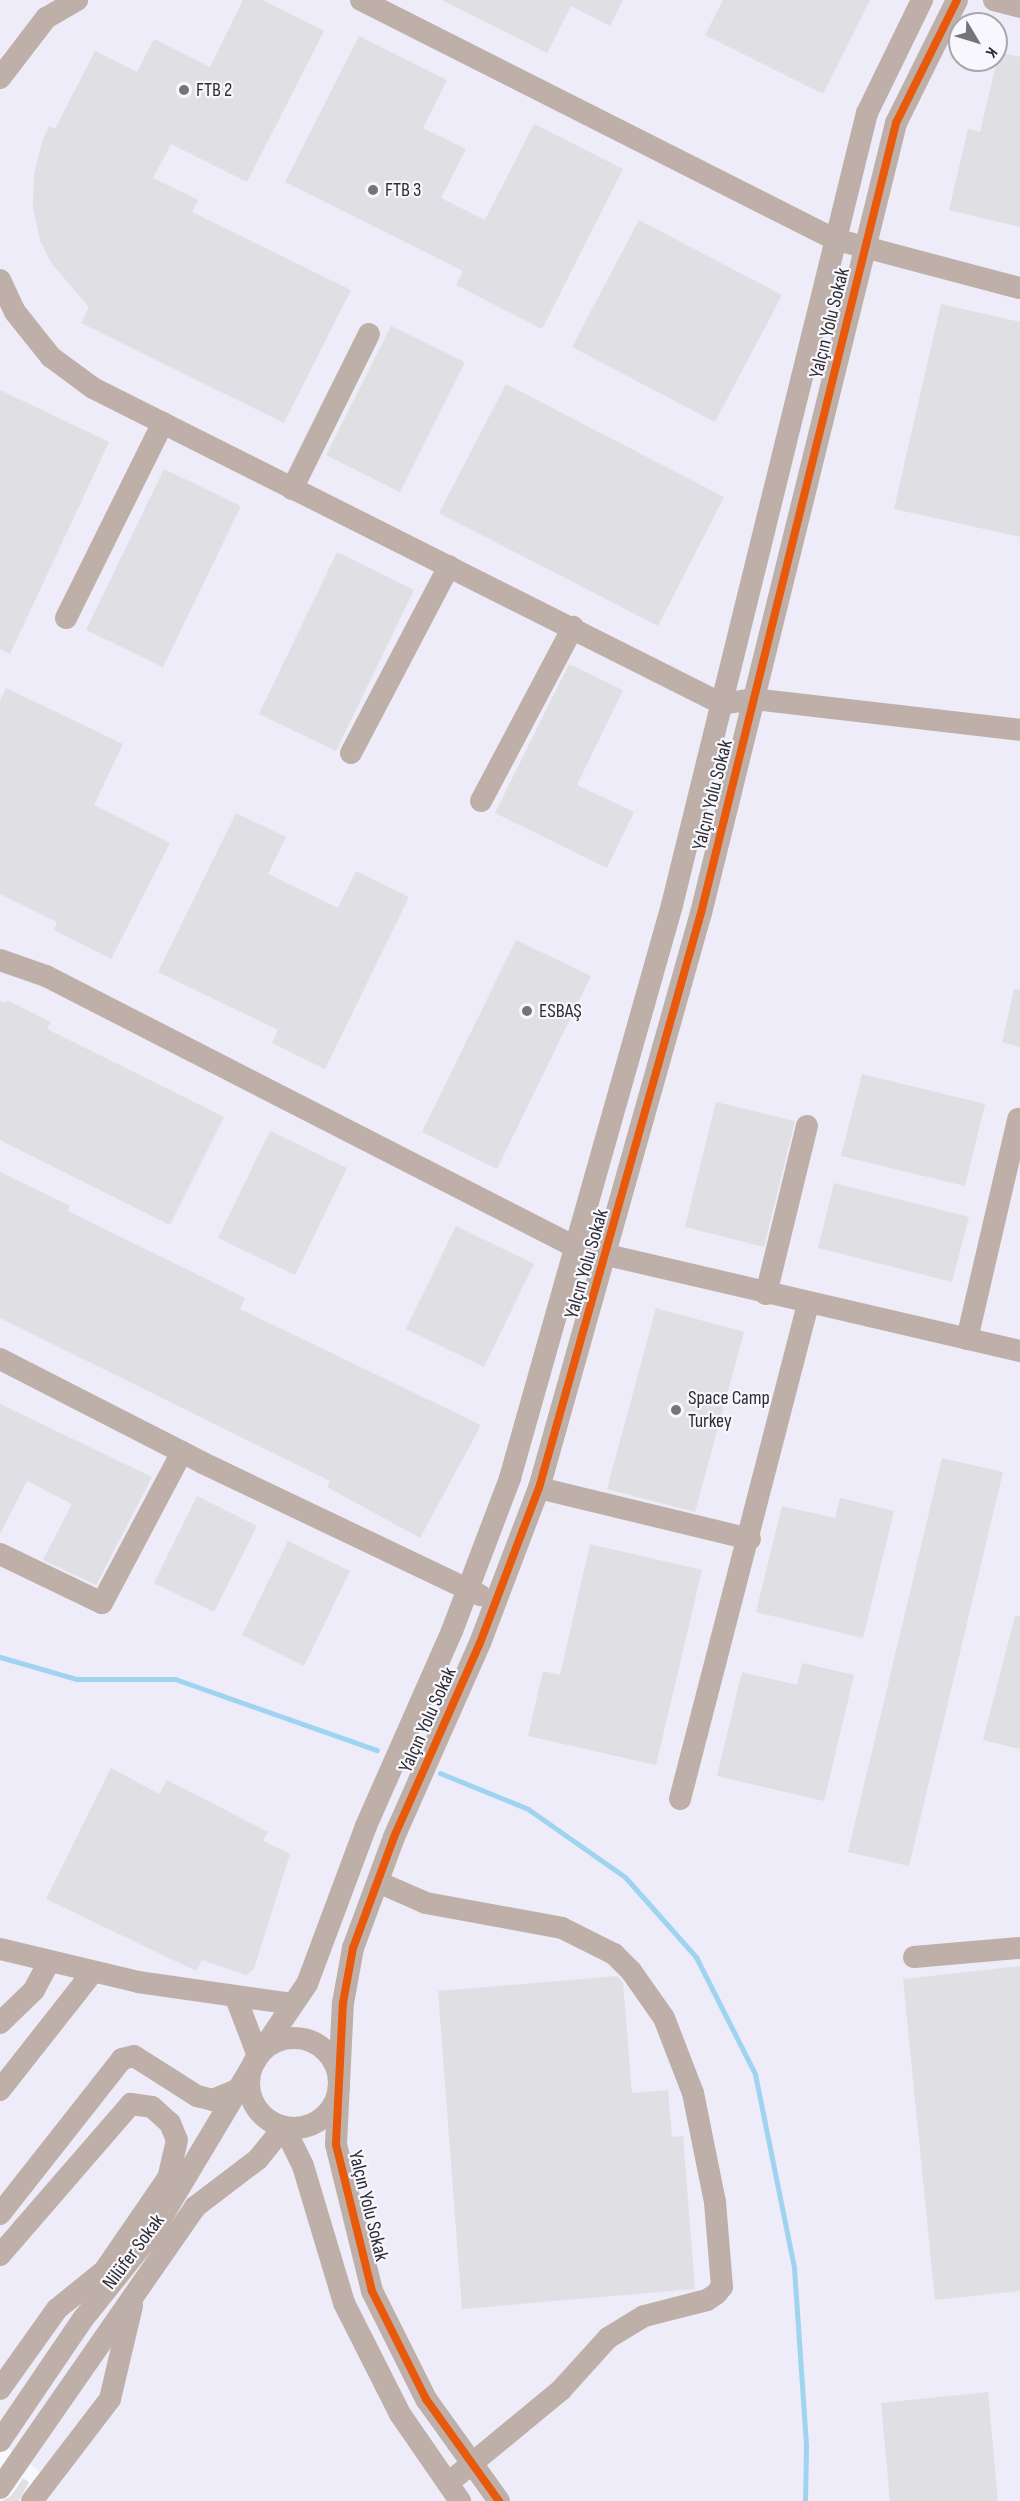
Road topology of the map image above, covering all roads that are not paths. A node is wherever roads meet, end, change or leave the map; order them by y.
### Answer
1 (77, 0) edge
2 (361, 0) edge
3 (922, 0) edge
4 (957, 0) edge
5 (994, 0) edge
6 (1020, 7) edge
7 (0, 78) edge
8 (834, 239) junction
9 (865, 248) junction
10 (0, 280) edge
11 (1020, 288) edge
12 (369, 334) dead end
13 (163, 423) junction
14 (292, 489) junction
15 (448, 566) junction
16 (66, 618) dead end
17 (573, 627) junction
18 (753, 699) junction
19 (722, 704) junction
20 (1020, 730) edge
21 (351, 753) dead end
22 (481, 801) dead end
23 (0, 960) edge
24 (1018, 1119) dead end
25 (807, 1126) dead end
26 (577, 1248) junction
27 (606, 1254) junction
28 (766, 1294) junction
29 (808, 1304) junction
30 (967, 1339) junction
31 (1020, 1351) edge
32 (0, 1359) edge
33 (182, 1452) junction
34 (539, 1488) junction
35 (750, 1539) junction
36 (0, 1554) edge
37 (467, 1590) junction
38 (496, 1601) junction
39 (680, 1799) dead end
40 (378, 1882) junction
41 (1020, 1948) edge
42 (0, 1949) edge
43 (914, 1957) dead end
44 (49, 1962) junction
45 (93, 1972) junction
46 (236, 1998) junction
47 (292, 2004) junction
48 (0, 2022) edge
49 (258, 2056) junction
50 (338, 2089) junction
51 (0, 2090) edge
52 (237, 2090) junction
53 (284, 2127) junction
54 (0, 2214) edge
55 (0, 2255) edge
56 (135, 2293) junction
57 (0, 2389) edge
58 (0, 2441) edge
59 (471, 2465) junction
60 (0, 2488) edge
61 (454, 2492) edge
62 (32, 2501) edge
63 (499, 2501) edge

1 - 7 street
2 - 8 street
3 - 8 street, Yalçın Yolu Sokak
4 - 9 street, Yalçın Yolu Sokak
5 - 6 street
8 - 9 street
8 - 19 street, Yalçın Yolu Sokak
9 - 11 street
9 - 18 street, Yalçın Yolu Sokak
10 - 13 street
12 - 14 street
13 - 14 street
13 - 16 street
14 - 15 street
15 - 17 street
15 - 21 street
17 - 19 street
17 - 22 street
18 - 19 street
18 - 20 street
18 - 27 street, Yalçın Yolu Sokak
19 - 26 street, Yalçın Yolu Sokak
23 - 26 street
24 - 30 street
25 - 28 street
26 - 27 street
26 - 37 street, Yalçın Yolu Sokak
27 - 28 street
27 - 34 street, Yalçın Yolu Sokak
28 - 29 street
29 - 30 street
29 - 35 street
30 - 31 street
32 - 33 street
33 - 36 street
33 - 37 street
34 - 35 street
34 - 38 street, Yalçın Yolu Sokak
35 - 39 street
37 - 38 street
37 - 47 street, Yalçın Yolu Sokak
38 - 40 street, Yalçın Yolu Sokak
40 - 50 street, Yalçın Yolu Sokak
40 - 59 street
41 - 43 street
42 - 44 street
44 - 45 street
44 - 48 street
45 - 46 street
45 - 51 street
46 - 47 street
46 - 49 street
47 - 49 street, Yalçın Yolu Sokak
49 - 50 street
49 - 52 street, Nilüfer Sokak
49 - 53 street
50 - 53 street
50 - 59 street, Yalçın Yolu Sokak
52 - 54 street
52 - 58 street, Nilüfer Sokak
53 - 56 street, Nilüfer Sokak
53 - 61 street
55 - 57 street
56 - 60 street, Nilüfer Sokak
56 - 62 street
59 - 61 street
59 - 63 street, Yalçın Yolu Sokak

